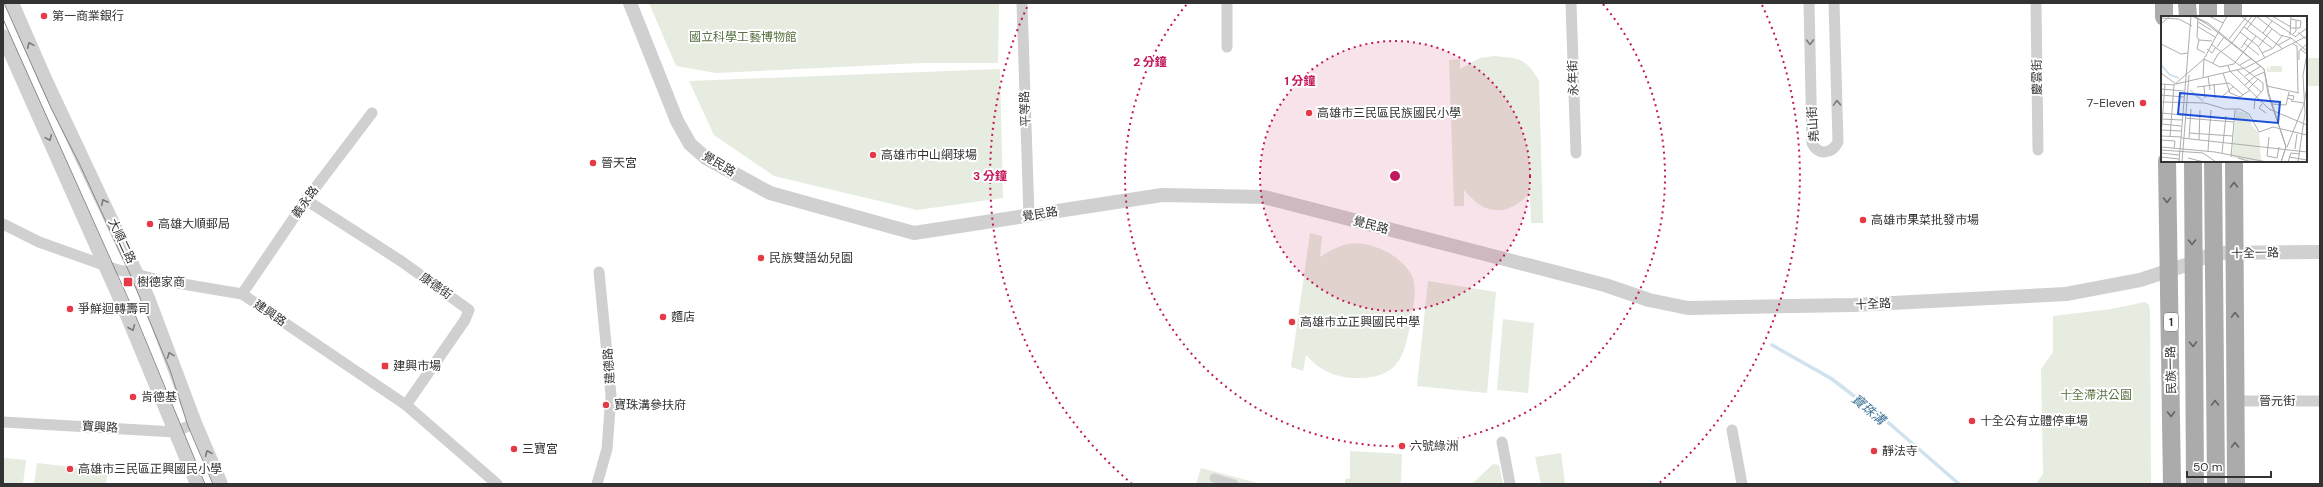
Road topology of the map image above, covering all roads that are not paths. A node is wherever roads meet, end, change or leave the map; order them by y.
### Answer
1 (12, 3) edge
2 (630, 3) edge
3 (1022, 3) edge
4 (1227, 3) edge
5 (1571, 3) edge
6 (1809, 3) edge
7 (1834, 3) edge
8 (2036, 3) edge
9 (2164, 3) edge
10 (2187, 3) edge
11 (2208, 3) edge
12 (2233, 3) edge
13 (2164, 16) edge
14 (2188, 16) edge
15 (2208, 16) edge
16 (2233, 16) edge
17 (3, 36) edge
18 (1227, 47) dead end
19 (372, 113) dead end
20 (2038, 150) dead end
21 (1576, 153) dead end
22 (2167, 162) edge
23 (2193, 162) edge
24 (2213, 162) edge
25 (2234, 162) edge
26 (306, 200) junction
27 (1029, 216) junction
28 (3, 224) edge
29 (2320, 252) edge
30 (2214, 253) junction
31 (2234, 253) junction
32 (2192, 263) junction
33 (106, 266) junction
34 (2170, 270) junction
35 (599, 272) dead end
36 (1554, 272) joint
37 (138, 276) junction
38 (242, 294) junction
39 (2235, 401) junction
40 (2320, 401) edge
41 (406, 405) junction
42 (3, 422) edge
43 (195, 423) junction
44 (1732, 430) dead end
45 (175, 432) junction
46 (1502, 442) dead end
47 (1214, 478) dead end
48 (197, 484) edge
49 (221, 484) edge
50 (498, 484) edge
51 (597, 484) edge
52 (1234, 484) edge
53 (1510, 484) edge
54 (1742, 484) edge
55 (2172, 484) edge
56 (2195, 484) edge
57 (2216, 484) edge
58 (2236, 484) edge

37 -> 1 street, 大順二路
2 - 27 street, 覺民路
3 - 27 street, 平等路
4 - 18 street
5 - 21 street, 永年街
6 -> 7 street, 堯山街
8 - 20 street, 慶雲街
9 - 13 main road
10 - 14 main road
11 - 15 main road
12 - 16 main road
17 -> 33 street, 大順二路
19 - 26 street, 義永路
22 -> 34 main road, 民族一路 / 1
23 -> 32 main road, 民族一路 / 1
24 - 30 main road
31 -> 25 main road
26 - 38 street, 義永路
26 - 41 street, 康德街
27 - 36 street, 覺民路
28 - 33 street, 建興路
29 - 31 street, 十全一路
30 - 31 street, 十全一路
30 - 32 street, 十全一路
57 -> 30 main road
39 -> 31 main road
32 - 34 street, 十全路
32 -> 56 main road, 民族一路 / 1
33 - 37 street, 建興路
33 -> 45 street, 大順二路
34 - 36 street, 十全路
34 -> 55 main road, 民族一路 / 1
35 - 51 street, 建德路
37 - 38 street, 建興路
43 -> 37 street, 大順二路
38 - 41 street, 建興路
39 - 40 street, 晉元街
58 -> 39 main road
41 - 50 street, 建興路
42 - 45 street, 寶興路
43 - 45 street, 寶興路
49 -> 43 street, 大順二路
44 - 54 street
45 - 48 street, 大順二路
46 - 53 street
47 - 52 street

